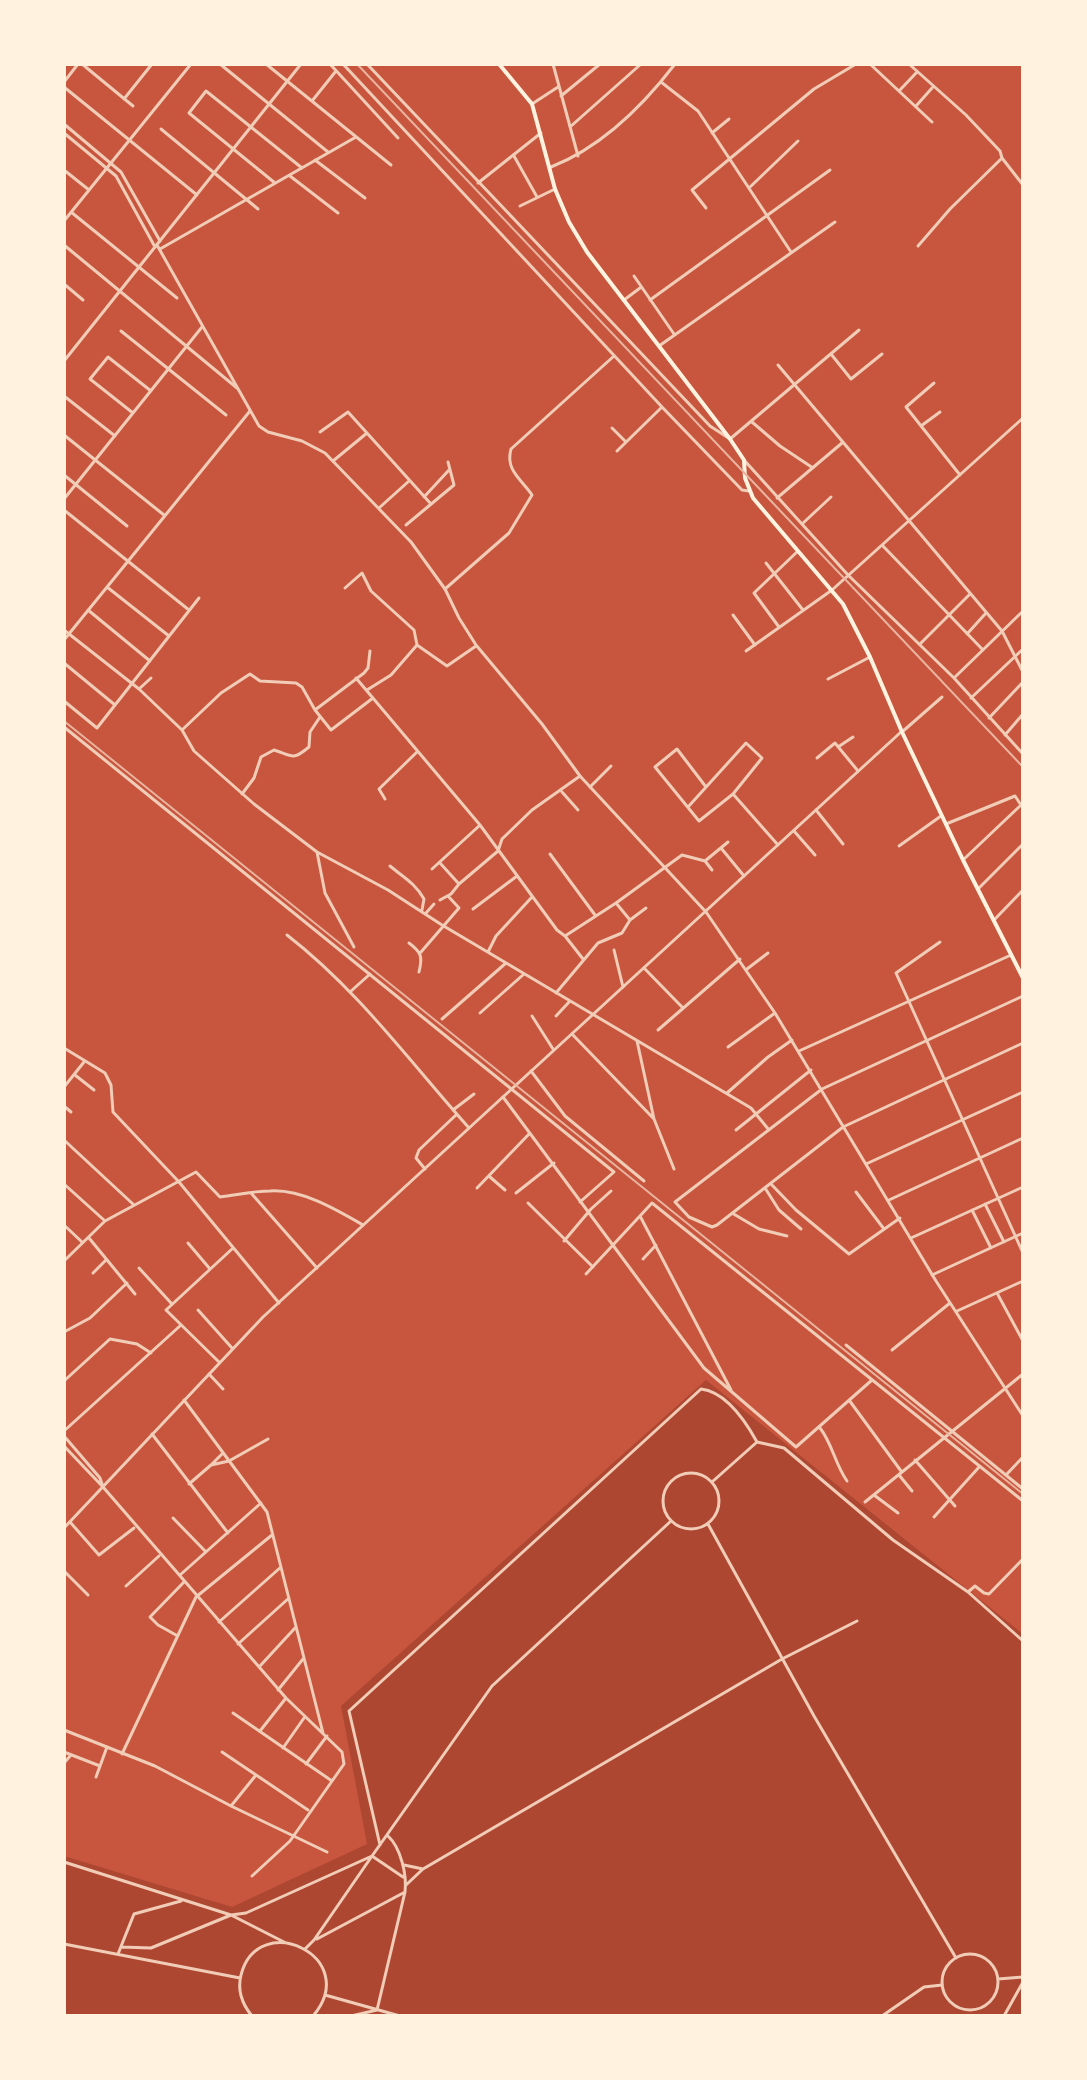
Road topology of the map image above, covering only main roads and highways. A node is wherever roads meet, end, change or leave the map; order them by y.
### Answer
1 (499, 64) edge
2 (1023, 978) edge

1 - 2 main road

